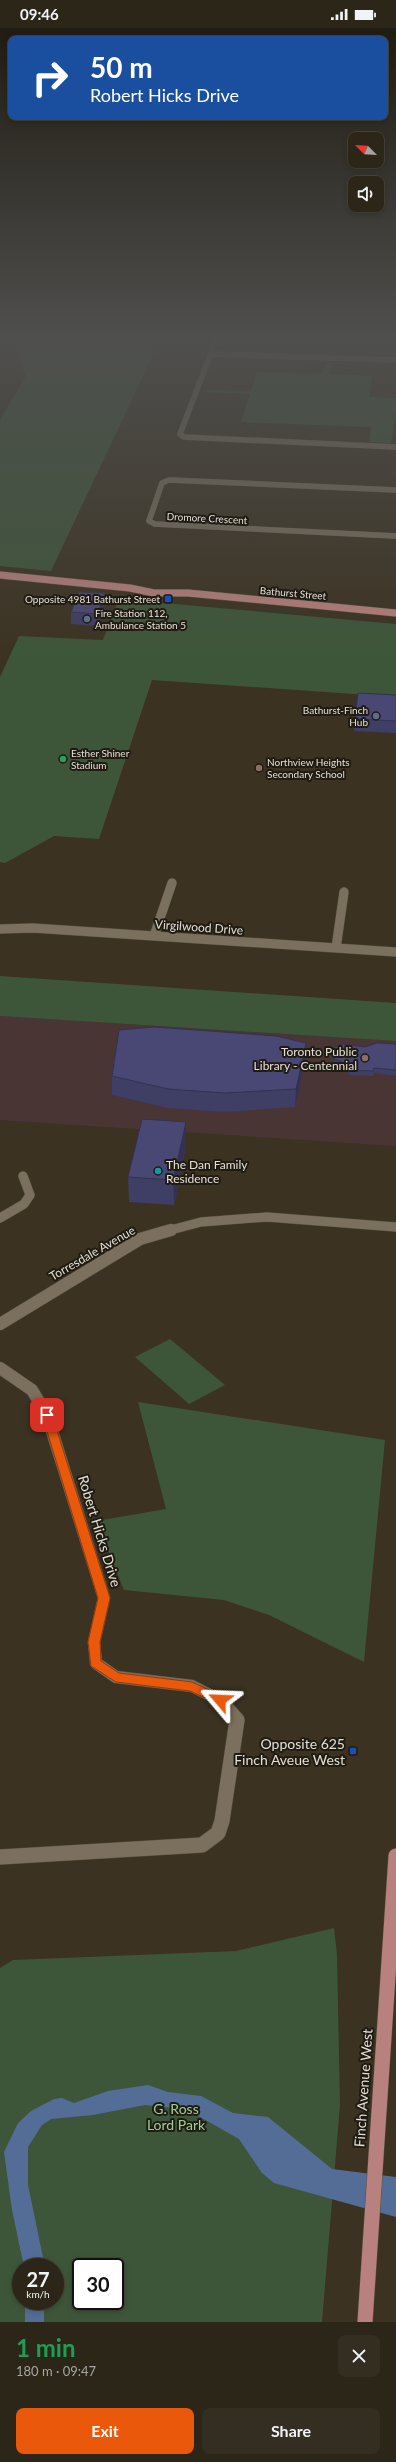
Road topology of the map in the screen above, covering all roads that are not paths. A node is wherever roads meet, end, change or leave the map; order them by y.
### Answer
1 (396, 490) edge
2 (396, 536) edge
3 (0, 575) edge
4 (396, 613) edge
5 (172, 883) dead end
6 (344, 892) dead end
7 (0, 929) edge
8 (154, 936) junction
9 (336, 948) junction
10 (396, 952) edge
11 (23, 1176) dead end
12 (0, 1218) edge
13 (396, 1226) edge
14 (0, 1324) edge
15 (0, 1368) edge
16 (396, 1856) edge
17 (0, 1857) edge
18 (365, 2322) edge

1 - 2 street, Dromore Crescent
3 - 4 main road, Bathurst Street
5 - 8 street
6 - 9 street
7 - 8 street, Virgilwood Drive
8 - 9 street, Virgilwood Drive
9 - 10 street, Virgilwood Drive
11 - 12 street
13 - 14 street, Torresdale Avenue
15 - 17 street, Robert Hicks Drive
16 - 18 main road, Finch Avenue West

